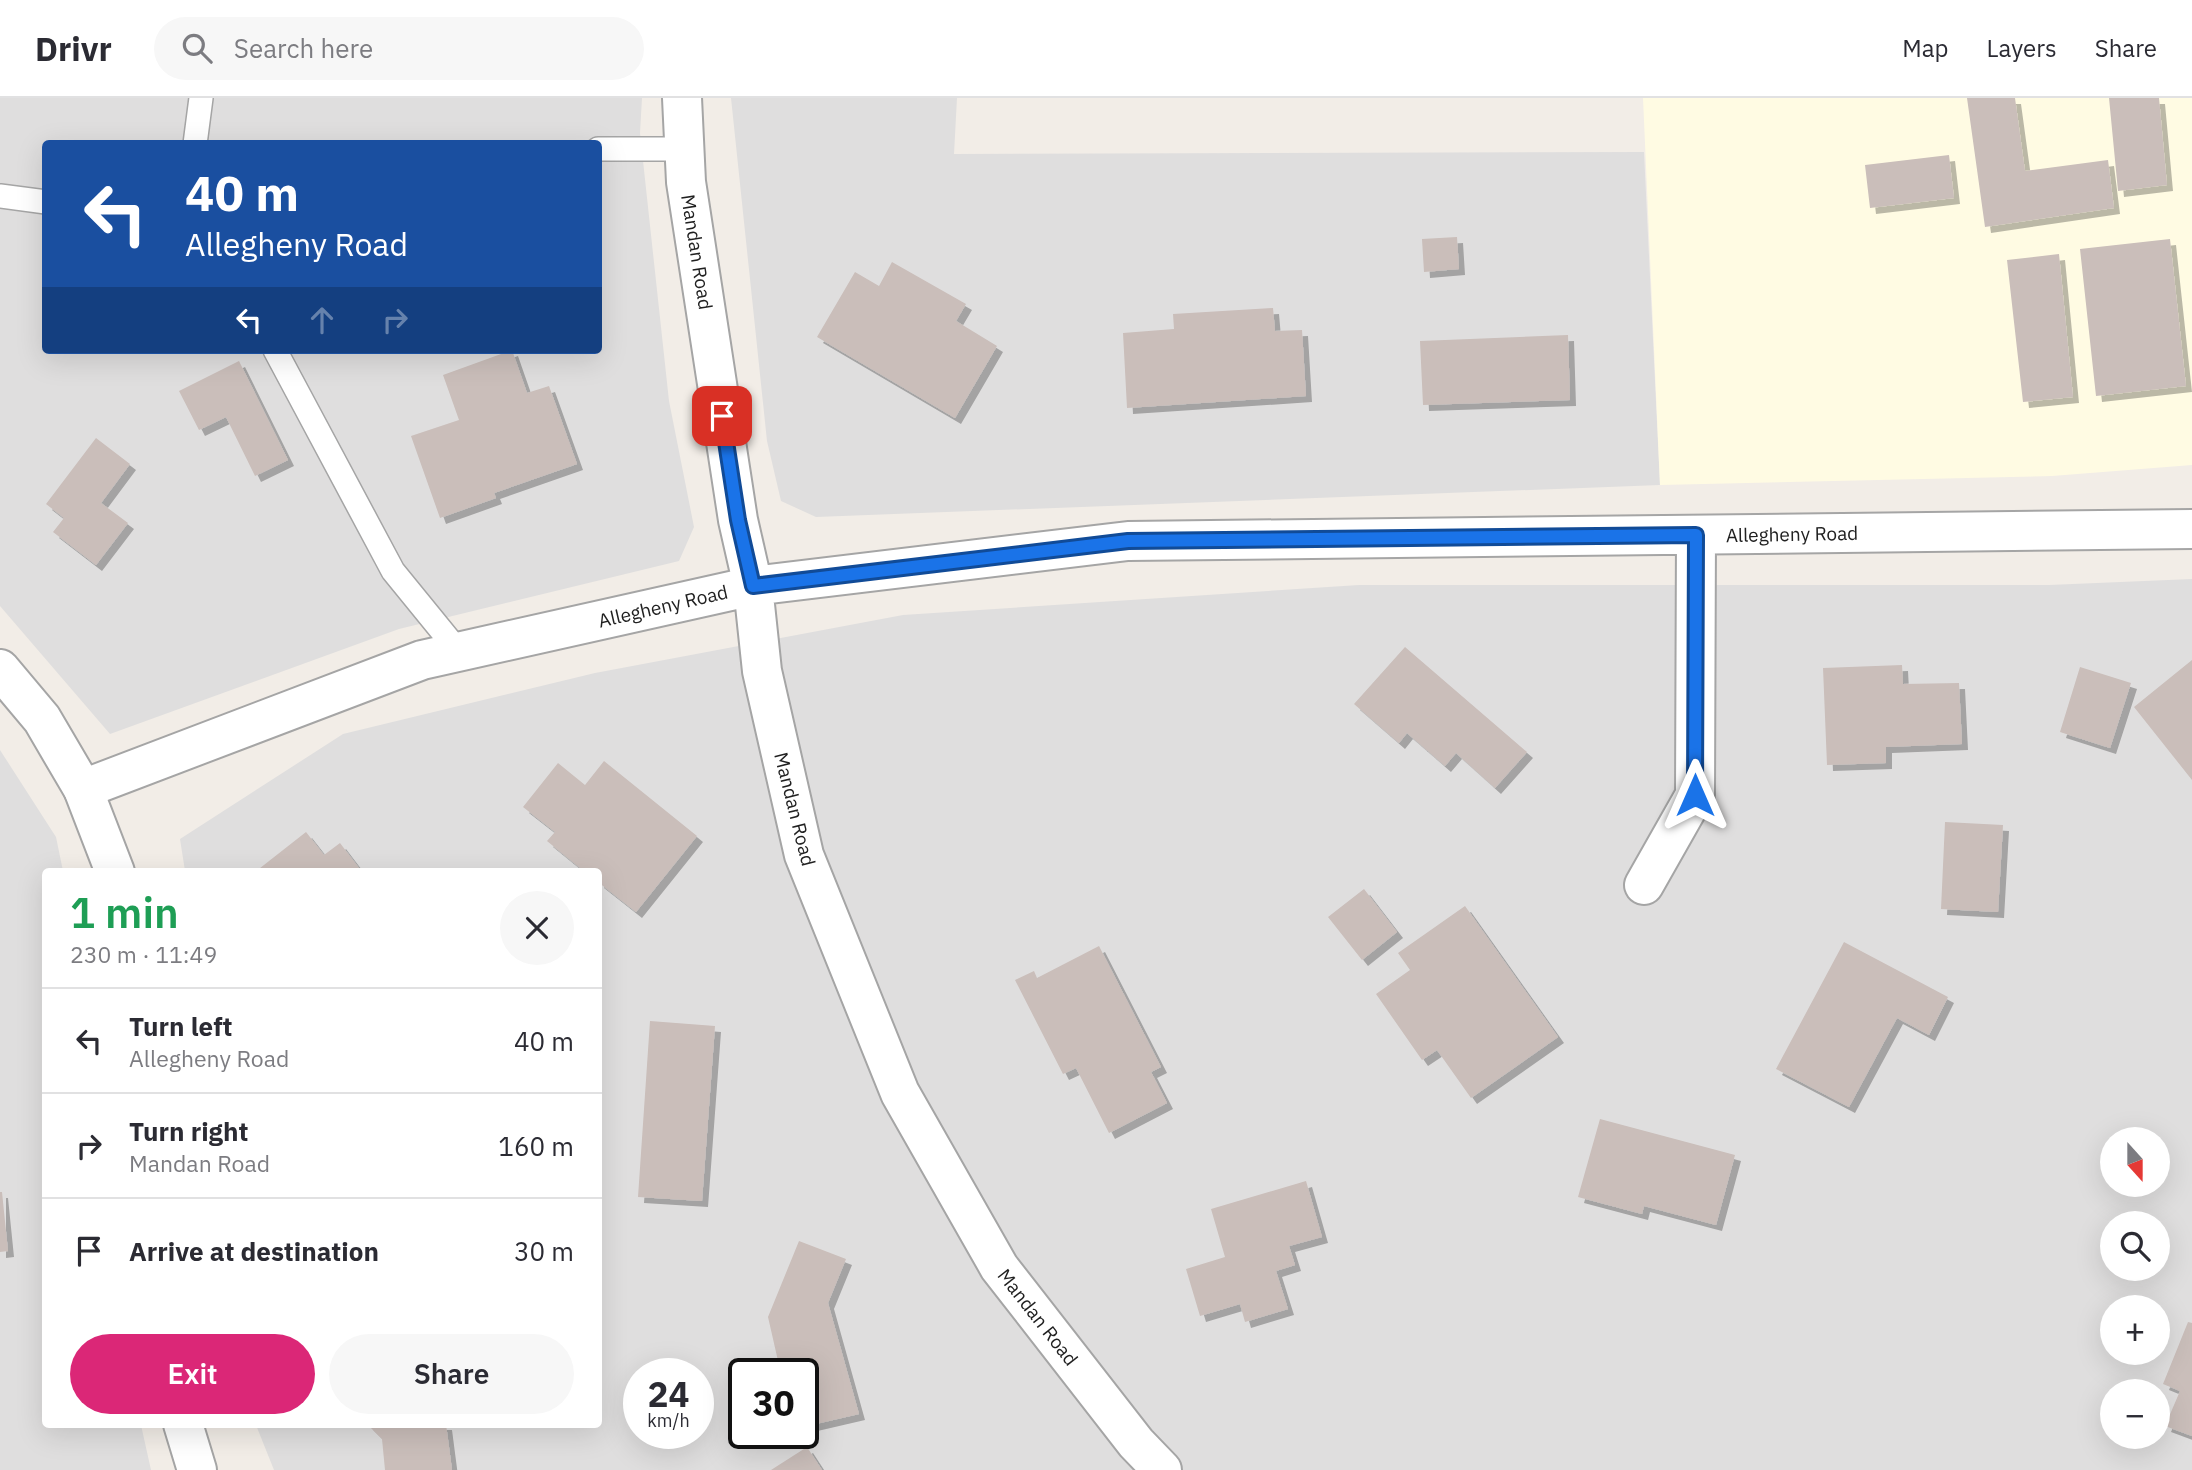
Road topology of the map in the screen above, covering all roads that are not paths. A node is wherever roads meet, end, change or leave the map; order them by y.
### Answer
1 (201, 98) edge
2 (682, 98) edge
3 (196, 140) edge
4 (602, 149) edge
5 (685, 149) junction
6 (0, 196) edge
7 (42, 201) edge
8 (277, 354) edge
9 (2192, 529) edge
10 (1696, 535) junction
11 (753, 586) junction
12 (459, 652) junction
13 (0, 669) edge
14 (83, 789) junction
15 (113, 868) edge
16 (1644, 885) dead end
17 (184, 1428) edge
18 (197, 1470) edge
19 (1162, 1470) edge

1 - 3 lane
2 - 5 street, Mandan Road
4 - 5 lane
5 - 11 street, Mandan Road
6 - 7 lane
8 - 12 lane
9 - 10 street, Allegheny Road
10 - 11 street, Allegheny Road
10 - 16 street
11 - 12 street, Allegheny Road
11 - 19 street, Mandan Road
12 - 14 street, Allegheny Road
13 - 14 street
14 - 15 street
17 - 18 street

